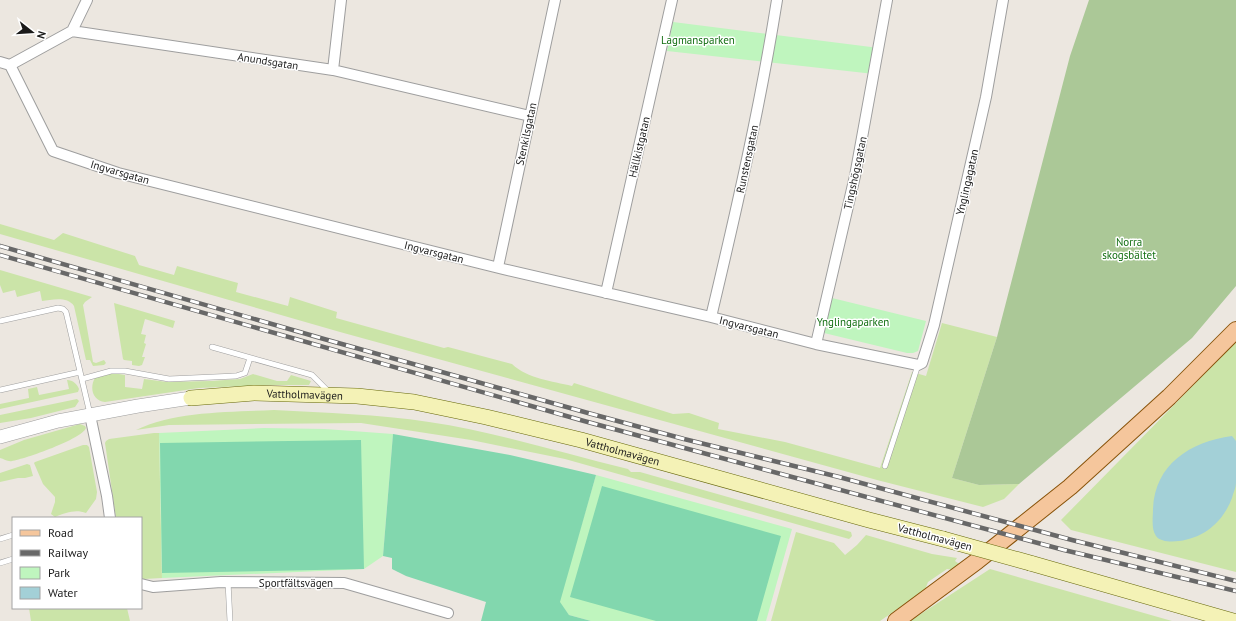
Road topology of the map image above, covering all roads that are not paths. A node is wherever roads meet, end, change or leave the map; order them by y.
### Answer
1 (87, 0) edge
2 (341, 0) edge
3 (555, 0) edge
4 (672, 0) edge
5 (777, 0) edge
6 (887, 0) edge
7 (1003, 0) edge
8 (72, 31) junction
9 (0, 62) edge
10 (10, 65) junction
11 (333, 70) junction
12 (530, 116) junction
13 (498, 267) junction
14 (606, 293) junction
15 (711, 317) junction
16 (0, 321) edge
17 (1236, 330) edge
18 (816, 344) junction
19 (212, 347) dead end
20 (250, 358) junction
21 (920, 364) junction
22 (80, 372) junction
23 (82, 379) junction
24 (0, 390) edge
25 (332, 395) junction
26 (191, 398) joint
27 (90, 415) junction
28 (0, 438) edge
29 (885, 466) dead end
30 (110, 517) edge
31 (12, 535) edge
32 (0, 539) edge
33 (12, 559) edge
34 (0, 563) edge
35 (228, 582) junction
36 (142, 584) edge
37 (449, 615) dead end
38 (230, 621) edge
39 (896, 621) edge
40 (1233, 621) edge

1 - 8 street
2 - 11 street
3 - 12 street, Stenkilsgatan
4 - 14 street, Hällkistgatan
5 - 15 street, Runstensgatan
6 - 18 street, Tingshögsgatan
7 - 21 street, Ynglingagatan
8 - 10 street
8 - 11 street, Anundsgatan
9 - 10 street
10 - 13 street, Ingvarsgatan
11 - 12 street, Anundsgatan
12 - 13 street, Stenkilsgatan
13 - 14 street, Ingvarsgatan
14 - 15 street, Ingvarsgatan
15 - 18 street, Ingvarsgatan
16 - 22 lane
17 - 39 main road
18 - 21 street, Ingvarsgatan
19 - 20 lane
20 - 23 lane
20 - 25 lane
21 - 29 lane, Ynglingagatan
22 - 23 lane
22 - 24 lane
23 - 27 lane
25 - 26 main road, Vattholmavägen
25 - 40 main road, Vattholmavägen, bridge
26 - 27 street, Vattholmavägen
27 - 28 street, Vattholmavägen
27 - 30 street
31 - 32 lane
33 - 34 lane
35 - 36 street, Sportfältsvägen
35 - 37 street, Sportfältsvägen
35 - 38 lane

